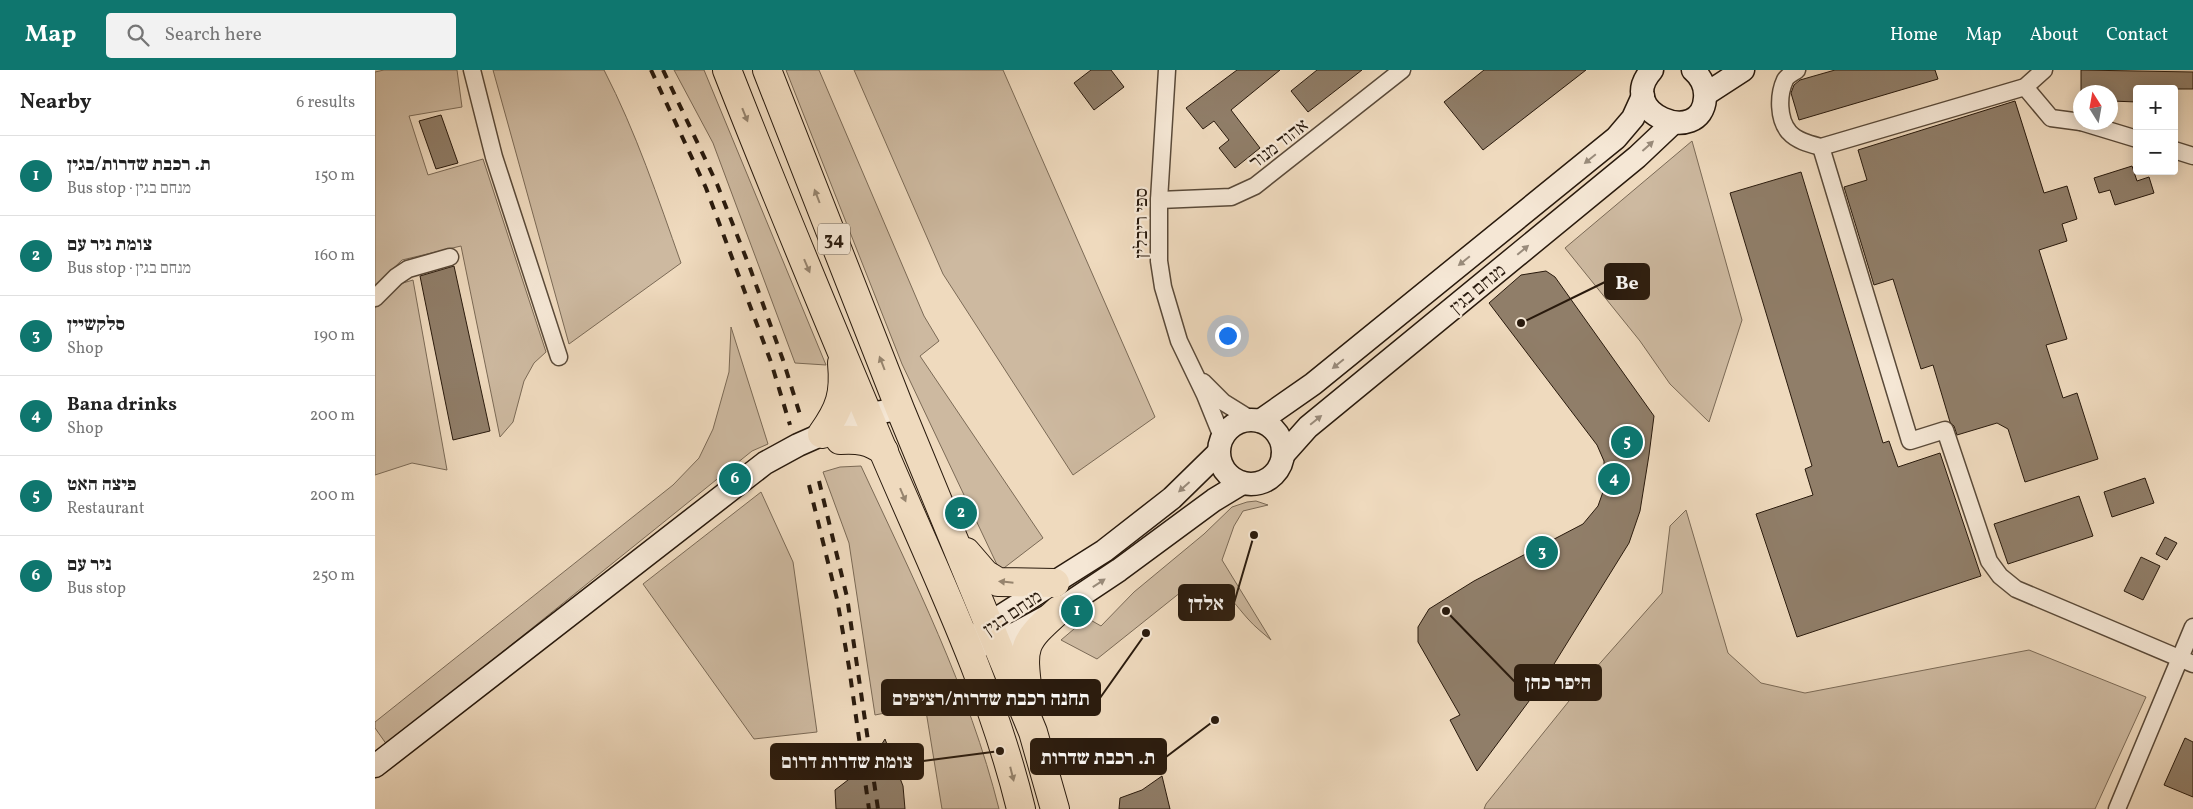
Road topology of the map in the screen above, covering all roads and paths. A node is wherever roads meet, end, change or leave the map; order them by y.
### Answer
1 (473, 70) edge
2 (727, 70) edge
3 (767, 70) edge
4 (1167, 70) edge
5 (1402, 70) edge
6 (1693, 70) edge
7 (1743, 70) edge
8 (1797, 70) edge
9 (2044, 70) edge
10 (1645, 81) edge
11 (2025, 87) junction
12 (1706, 94) junction
13 (2073, 121) edge
14 (1673, 123) junction
15 (2107, 130) edge
16 (2133, 138) edge
17 (1821, 147) junction
18 (2178, 151) edge
19 (2193, 156) edge
20 (1159, 200) junction
21 (449, 257) dead end
22 (375, 298) edge
23 (840, 347) junction
24 (559, 356) dead end
25 (1193, 371) junction
26 (900, 409) junction
27 (1256, 420) junction
28 (875, 431) junction
29 (831, 437) junction
30 (1220, 445) junction
31 (1283, 455) junction
32 (1242, 483) junction
33 (955, 540) junction
34 (1055, 583) junction
35 (1059, 610) junction
36 (2193, 627) edge
37 (994, 633) junction
38 (967, 646) junction
39 (2187, 661) edge
40 (1033, 732) junction
41 (375, 766) edge
42 (1021, 809) edge
43 (1055, 809) edge
44 (2117, 809) edge

1 - 24 street
2 -> 23 highway, 34
26 -> 3 highway, 34
4 - 20 street, ספי ריבלין
5 - 20 street, אהוד מנור
6 - 12 main road
7 - 12 main road
8 - 17 street
9 - 11 street
10 - 14 main road
10 -> 27 main road, מנחם בגין
11 - 13 street
11 - 17 street
12 - 14 main road
31 -> 14 main road, מנחם בגין
15 - 16 street
17 - 39 street
18 - 19 street
20 - 25 street, ספי ריבלין
21 - 22 street
23 - 28 highway, 34
23 - 29 highway
25 - 27 street, ספי ריבלין
25 - 30 street, ספי ריבלין
26 - 28 main road
26 - 33 highway, 34
27 - 30 main road
27 - 31 main road
28 - 29 main road
28 - 29 highway
28 -> 38 highway, 34
29 - 41 main road
30 - 32 main road
30 -> 34 main road, מנחם בגין
31 - 32 main road
35 -> 32 main road, מנחם בגין
34 -> 33 highway
33 - 37 highway, 34
34 - 37 main road, מנחם בגין
35 - 37 main road, מנחם בגין
35 - 40 highway
36 - 39 street
37 - 38 main road, מנחם בגין
37 - 40 highway, 34
38 -> 42 highway, 34
39 - 44 street
40 - 43 highway, 34

